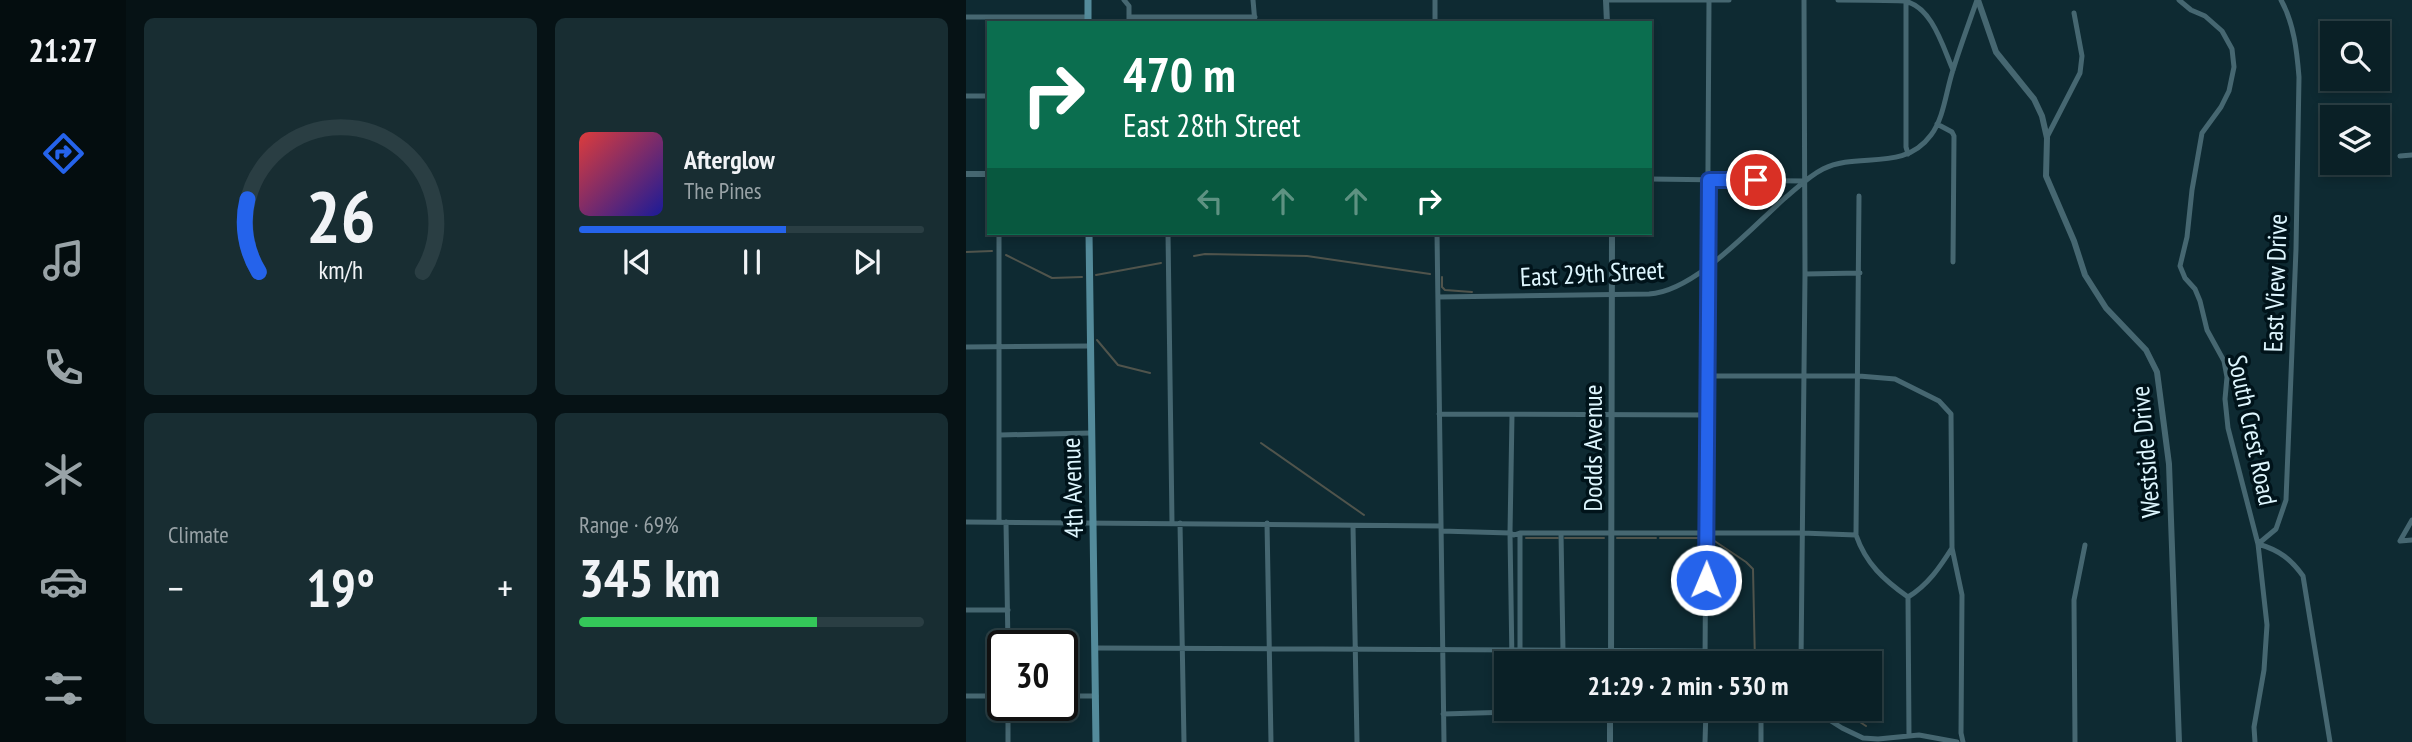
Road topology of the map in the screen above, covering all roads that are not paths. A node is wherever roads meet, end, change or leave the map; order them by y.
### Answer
1 (1088, 0) edge
2 (1253, 0) edge
3 (1435, 0) edge
4 (1606, 0) edge
5 (1709, 0) edge
6 (1729, 0) edge
7 (1804, 0) edge
8 (1838, 0) edge
9 (1978, 0) edge
10 (2179, 0) edge
11 (2281, 0) edge
12 (1126, 1) edge
13 (1906, 1) edge
14 (2074, 13) dead end
15 (966, 17) edge
16 (1088, 20) edge
17 (1130, 20) edge
18 (1255, 20) edge
19 (1435, 21) edge
20 (1607, 21) edge
21 (1953, 70) junction
22 (966, 96) edge
23 (987, 96) edge
24 (1937, 124) junction
25 (2047, 138) junction
26 (1909, 154) junction
27 (2412, 155) edge
28 (2400, 156) dead end
29 (966, 174) edge
30 (987, 174) edge
31 (1652, 179) edge
32 (1709, 180) junction
33 (1805, 181) junction
34 (1859, 196) dead end
35 (999, 235) edge
36 (1089, 235) edge
37 (1168, 235) edge
38 (1437, 235) edge
39 (1612, 235) edge
40 (1953, 262) dead end
41 (1709, 266) junction
42 (1860, 273) junction
43 (1805, 274) junction
44 (1611, 296) junction
45 (1438, 297) junction
46 (1090, 346) junction
47 (966, 347) edge
48 (1000, 347) junction
49 (1707, 376) junction
50 (1803, 376) junction
51 (1859, 376) junction
52 (1439, 414) junction
53 (1612, 414) junction
54 (1512, 415) junction
55 (1707, 415) junction
56 (1091, 433) junction
57 (1000, 435) junction
58 (2412, 520) edge
59 (966, 522) edge
60 (1003, 522) junction
61 (1093, 522) junction
62 (1171, 523) junction
63 (1180, 523) junction
64 (1267, 523) junction
65 (1353, 526) junction
66 (1441, 529) junction
67 (1510, 533) junction
68 (1520, 533) junction
69 (1562, 533) junction
70 (1611, 533) junction
71 (1707, 533) junction
72 (1802, 533) junction
73 (1856, 535) junction
74 (2412, 540) edge
75 (2259, 544) junction
76 (2085, 545) dead end
77 (1952, 548) junction
78 (1909, 597) junction
79 (966, 610) edge
80 (1008, 610) junction
81 (1008, 630) edge
82 (1096, 648) junction
83 (1182, 648) junction
84 (1270, 649) junction
85 (1356, 650) junction
86 (1443, 651) junction
87 (1494, 651) edge
88 (1512, 651) edge
89 (1520, 651) edge
90 (1563, 651) edge
91 (1611, 651) edge
92 (1705, 651) edge
93 (1801, 651) edge
94 (966, 696) edge
95 (987, 696) edge
96 (1078, 696) edge
97 (1096, 696) junction
98 (1494, 712) edge
99 (1443, 713) junction
100 (1008, 721) edge
101 (1610, 721) edge
102 (1706, 721) edge
103 (1761, 721) edge
104 (1831, 721) edge
105 (1909, 736) junction
106 (1863, 740) edge
107 (1008, 742) edge
108 (1096, 742) edge
109 (1184, 742) edge
110 (1271, 742) edge
111 (1357, 742) edge
112 (1444, 742) edge
113 (1610, 742) edge
114 (1705, 742) edge
115 (1761, 742) edge
116 (1957, 742) edge
117 (1963, 742) edge
118 (2075, 742) edge
119 (2179, 742) edge
120 (2255, 742) edge
121 (2330, 742) edge

1 - 16 main road
2 - 18 street
3 - 19 street
4 - 5 street
4 - 20 street
5 - 6 street
5 - 32 street
7 - 33 street
8 - 13 street
9 - 21 street
9 - 25 street, Westside Drive
10 - 75 street, South Crest Road
11 - 75 street, East View Drive
12 - 17 street
13 - 21 street
13 - 26 street
14 - 25 street
15 - 16 street
17 - 18 street
21 - 24 street
22 - 23 street
24 - 26 street
24 - 40 street
25 - 119 street, Westside Drive
26 - 33 street, East 29th Street
27 - 28 street
29 - 30 street
31 - 32 street
32 - 33 street
32 - 41 street
33 - 41 street, East 29th Street
33 - 43 street
34 - 42 street
35 - 48 street
36 - 46 main road, 4th Avenue
37 - 62 street
38 - 45 street
39 - 44 street, Dodds Avenue
41 - 44 street, East 29th Street
41 - 49 street
42 - 43 street
42 - 51 street
43 - 50 street
44 - 45 street, East 29th Street
44 - 53 street, Dodds Avenue
45 - 52 street
46 - 48 street
46 - 56 main road, 4th Avenue
47 - 48 street
48 - 57 street
49 - 50 street
49 - 55 street
50 - 51 street
50 - 72 street
51 - 73 street
51 - 77 street
52 - 54 street
52 - 66 street
53 - 54 street
53 - 55 street
53 - 70 street, Dodds Avenue
54 - 67 street
55 - 71 street
56 - 57 street
56 - 61 main road, 4th Avenue
57 - 60 street
58 - 74 street
59 - 60 street
60 - 61 street
60 - 80 street
61 - 62 street
61 - 82 main road, 4th Avenue
62 - 63 street
63 - 64 street
63 - 83 street
64 - 65 street
64 - 84 street
65 - 66 street
65 - 85 street
66 - 67 street
66 - 86 street
67 - 68 street
67 - 88 street
68 - 69 street
68 - 89 street
69 - 70 street
69 - 90 street
70 - 71 street
70 - 91 street, Dodds Avenue
71 - 72 street
71 - 92 street
72 - 73 street
72 - 93 street
73 - 78 street
75 - 120 street, South Crest Road
75 - 121 street
76 - 118 street
77 - 78 street
77 - 117 street
78 - 105 street
79 - 80 street
80 - 81 street
82 - 83 street
82 - 97 main road, 4th Avenue
83 - 84 street
83 - 109 street
84 - 85 street
84 - 110 street
85 - 86 street
85 - 111 street
86 - 87 street
86 - 99 street
94 - 95 street
96 - 97 street
97 - 108 main road, 4th Avenue
98 - 99 street
99 - 112 street
100 - 107 street
101 - 113 street
102 - 114 street
103 - 115 street
104 - 106 street
105 - 106 street
105 - 116 street

